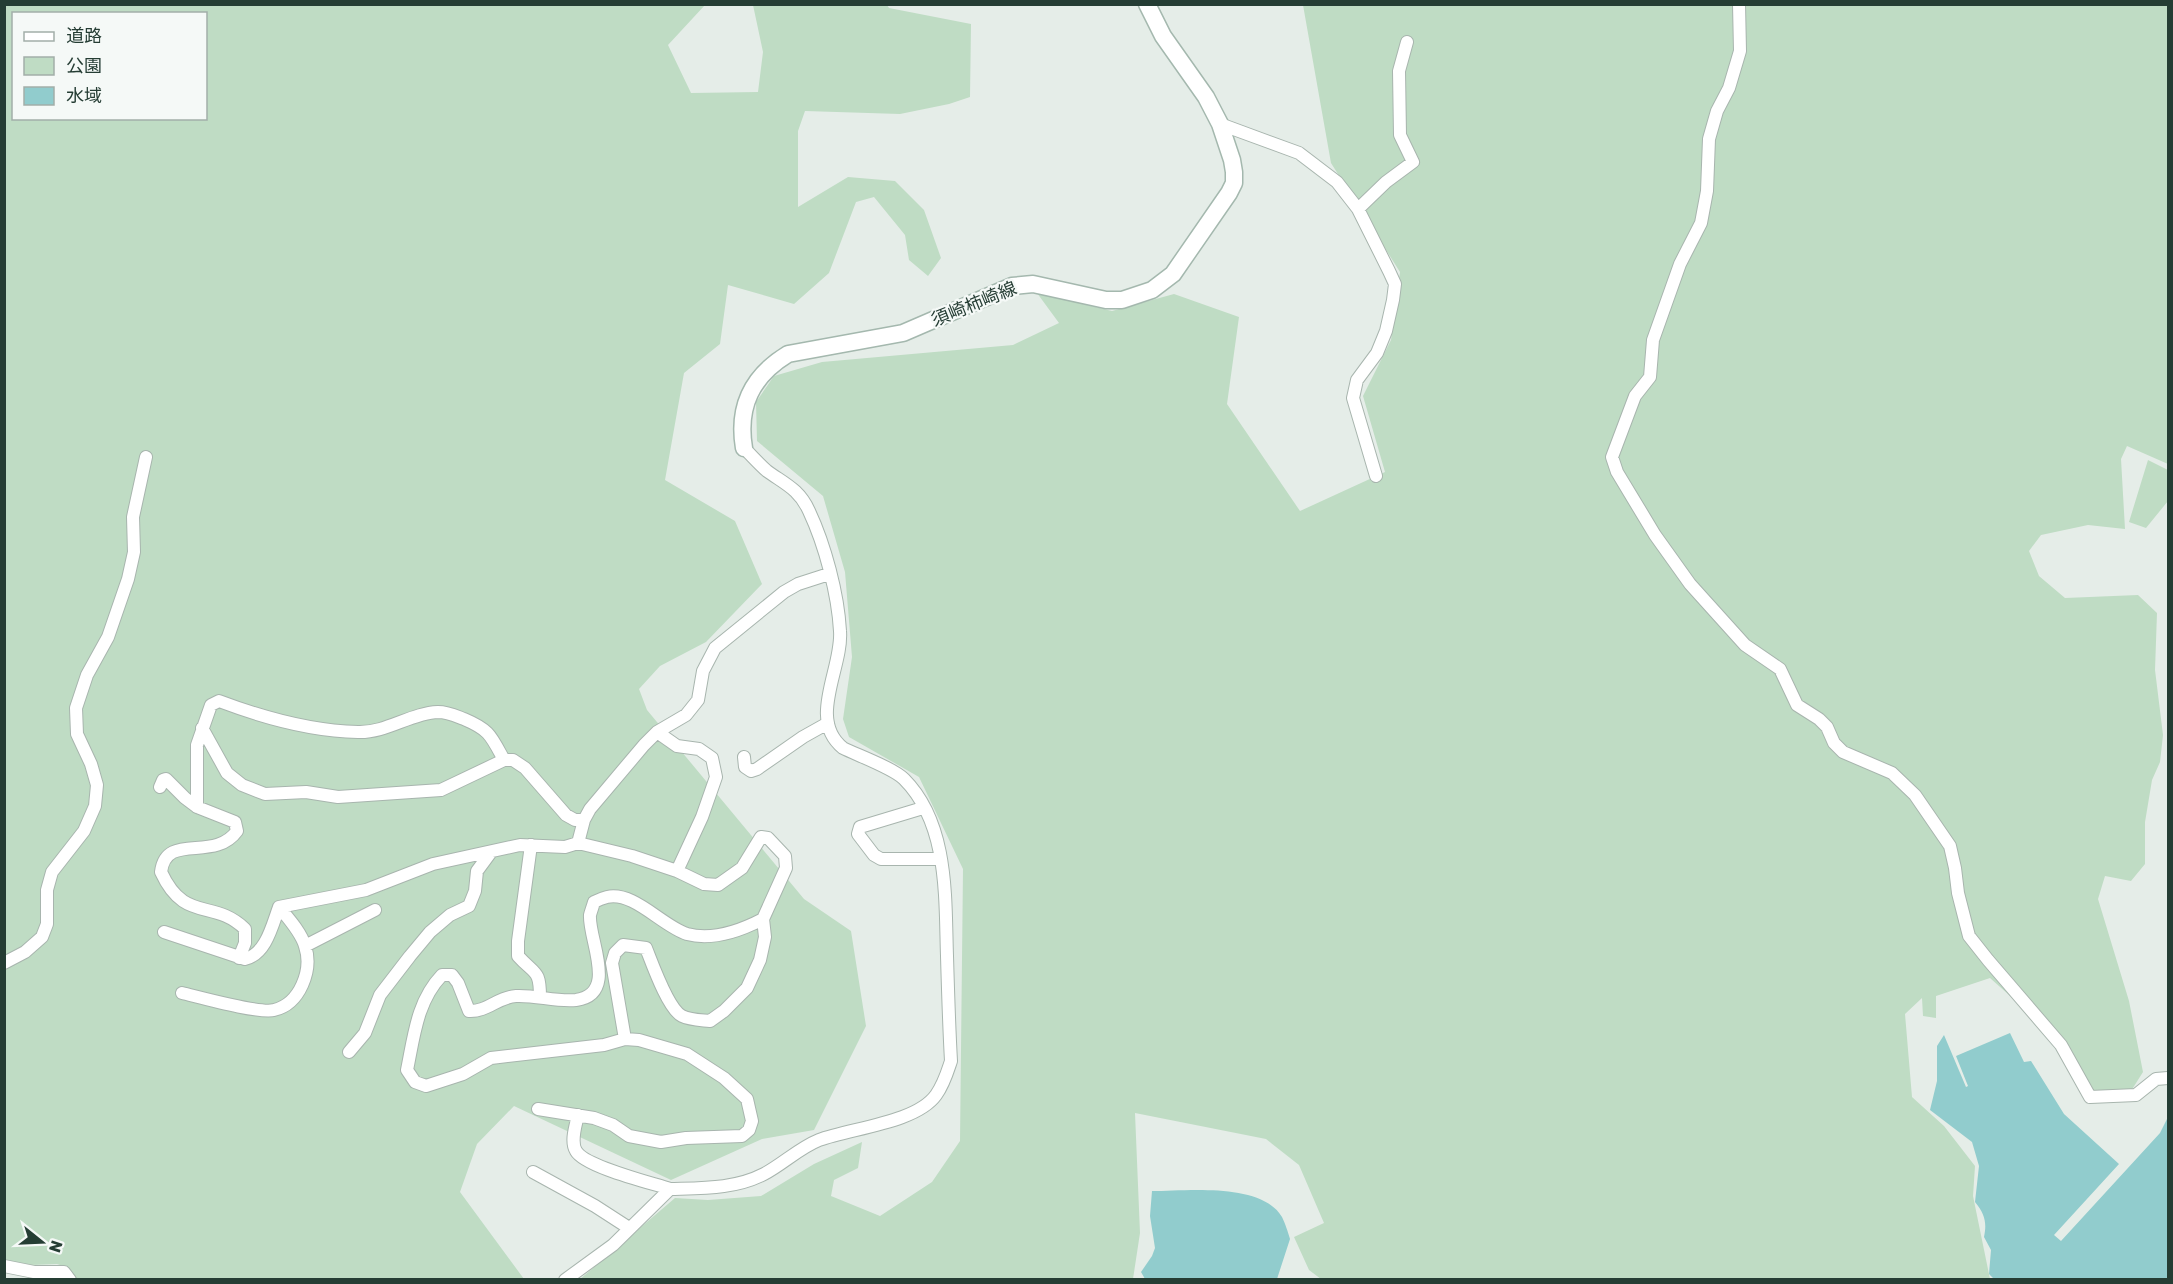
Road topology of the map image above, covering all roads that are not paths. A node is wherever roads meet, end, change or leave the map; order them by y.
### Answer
1 (1146, 4) edge
2 (1739, 4) edge
3 (1407, 42) dead end
4 (1220, 124) junction
5 (1358, 209) junction
6 (744, 448) joint
7 (146, 457) dead end
8 (1376, 476) dead end
9 (830, 574) junction
10 (828, 723) junction
11 (202, 728) junction
12 (657, 732) junction
13 (744, 757) dead end
14 (504, 760) junction
15 (160, 787) dead end
16 (197, 807) junction
17 (923, 808) junction
18 (584, 820) junction
19 (578, 843) junction
20 (531, 845) junction
21 (491, 852) junction
22 (940, 859) junction
23 (677, 871) junction
24 (279, 907) junction
25 (375, 910) dead end
26 (763, 919) junction
27 (164, 932) dead end
28 (305, 945) junction
29 (239, 958) junction
30 (4, 963) edge
31 (182, 993) dead end
32 (540, 997) junction
33 (625, 1039) junction
34 (349, 1052) dead end
35 (2169, 1078) edge
36 (538, 1109) dead end
37 (579, 1115) junction
38 (533, 1172) dead end
39 (670, 1189) junction
40 (629, 1228) junction
41 (4, 1266) edge
42 (70, 1280) edge
43 (565, 1280) edge

1 - 4 main road, 須崎柿崎線
2 - 35 street
3 - 5 street
4 - 5 street
4 - 6 main road, 須崎柿崎線
5 - 8 street
6 - 9 street
7 - 30 street
9 - 10 street
9 - 12 street
10 - 13 street
10 - 17 street
11 - 14 street
11 - 14 street
11 - 16 street
12 - 18 street
12 - 23 street
14 - 18 street
15 - 16 street
16 - 29 street
17 - 22 street
17 - 22 street
18 - 19 street
19 - 20 street
19 - 23 street
20 - 21 street
20 - 32 street
21 - 24 street
21 - 34 street
22 - 39 street
23 - 26 street
24 - 28 street
24 - 29 street
25 - 28 street
26 - 32 street
26 - 33 street
27 - 29 street
28 - 31 street
32 - 33 street
33 - 37 street
36 - 37 street
37 - 39 street
38 - 40 street
39 - 40 street
40 - 43 street
41 - 42 street

